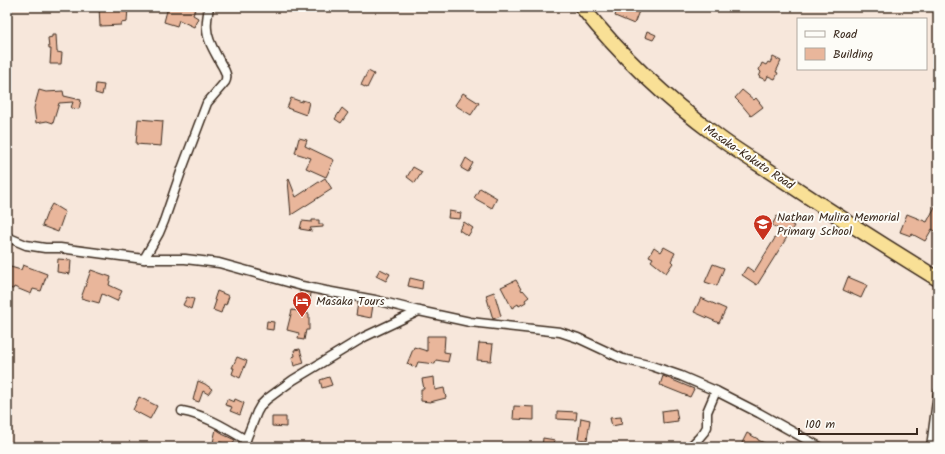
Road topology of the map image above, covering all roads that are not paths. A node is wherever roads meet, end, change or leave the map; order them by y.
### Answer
1 (209, 7) edge
2 (582, 7) edge
3 (7, 237) edge
4 (144, 258) junction
5 (938, 279) edge
6 (419, 312) junction
7 (716, 391) junction
8 (938, 393) edge
9 (182, 411) dead end
10 (244, 443) edge
11 (690, 447) edge
12 (820, 447) edge
13 (931, 447) edge

1 - 4 street
2 - 5 highway, Masaka-Kakuto Road
3 - 4 street
4 - 6 street
6 - 7 street
6 - 10 street
7 - 11 street
7 - 12 street
8 - 13 street
9 - 10 street

